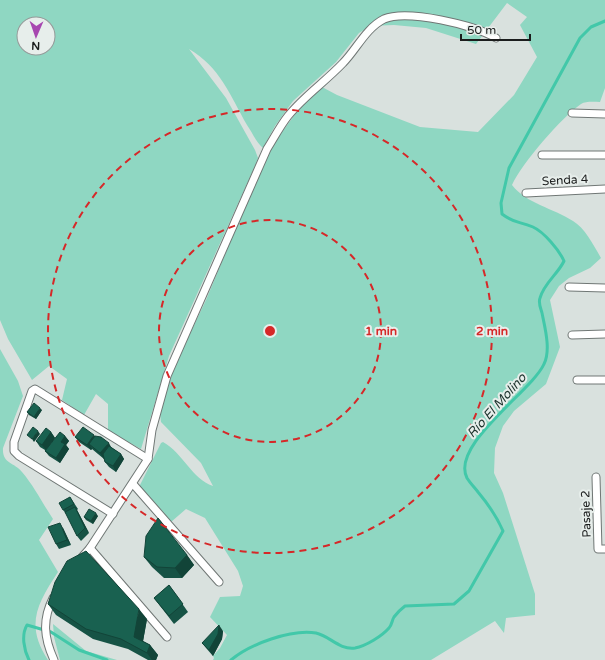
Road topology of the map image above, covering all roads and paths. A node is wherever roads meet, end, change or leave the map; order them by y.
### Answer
1 (496, 38) dead end
2 (572, 113) dead end
3 (605, 114) edge
4 (542, 155) dead end
5 (605, 155) edge
6 (605, 189) edge
7 (526, 193) dead end
8 (568, 287) dead end
9 (605, 288) edge
10 (605, 334) edge
11 (572, 335) dead end
12 (577, 380) dead end
13 (605, 380) edge
14 (148, 458) junction
15 (596, 477) dead end
16 (132, 484) junction
17 (113, 514) junction
18 (90, 548) junction
19 (602, 549) edge
20 (75, 564) edge
21 (219, 582) dead end
22 (56, 592) edge
23 (167, 637) dead end
24 (54, 660) edge

1 - 14 street
2 - 3 street
4 - 5 street
6 - 7 street, Senda 4
8 - 9 street
10 - 11 street
12 - 13 street
14 - 16 street
14 - 17 street
15 - 19 street, Pasaje 2
16 - 17 street
16 - 21 street
17 - 18 street
18 - 20 street
18 - 23 street
22 - 24 street

